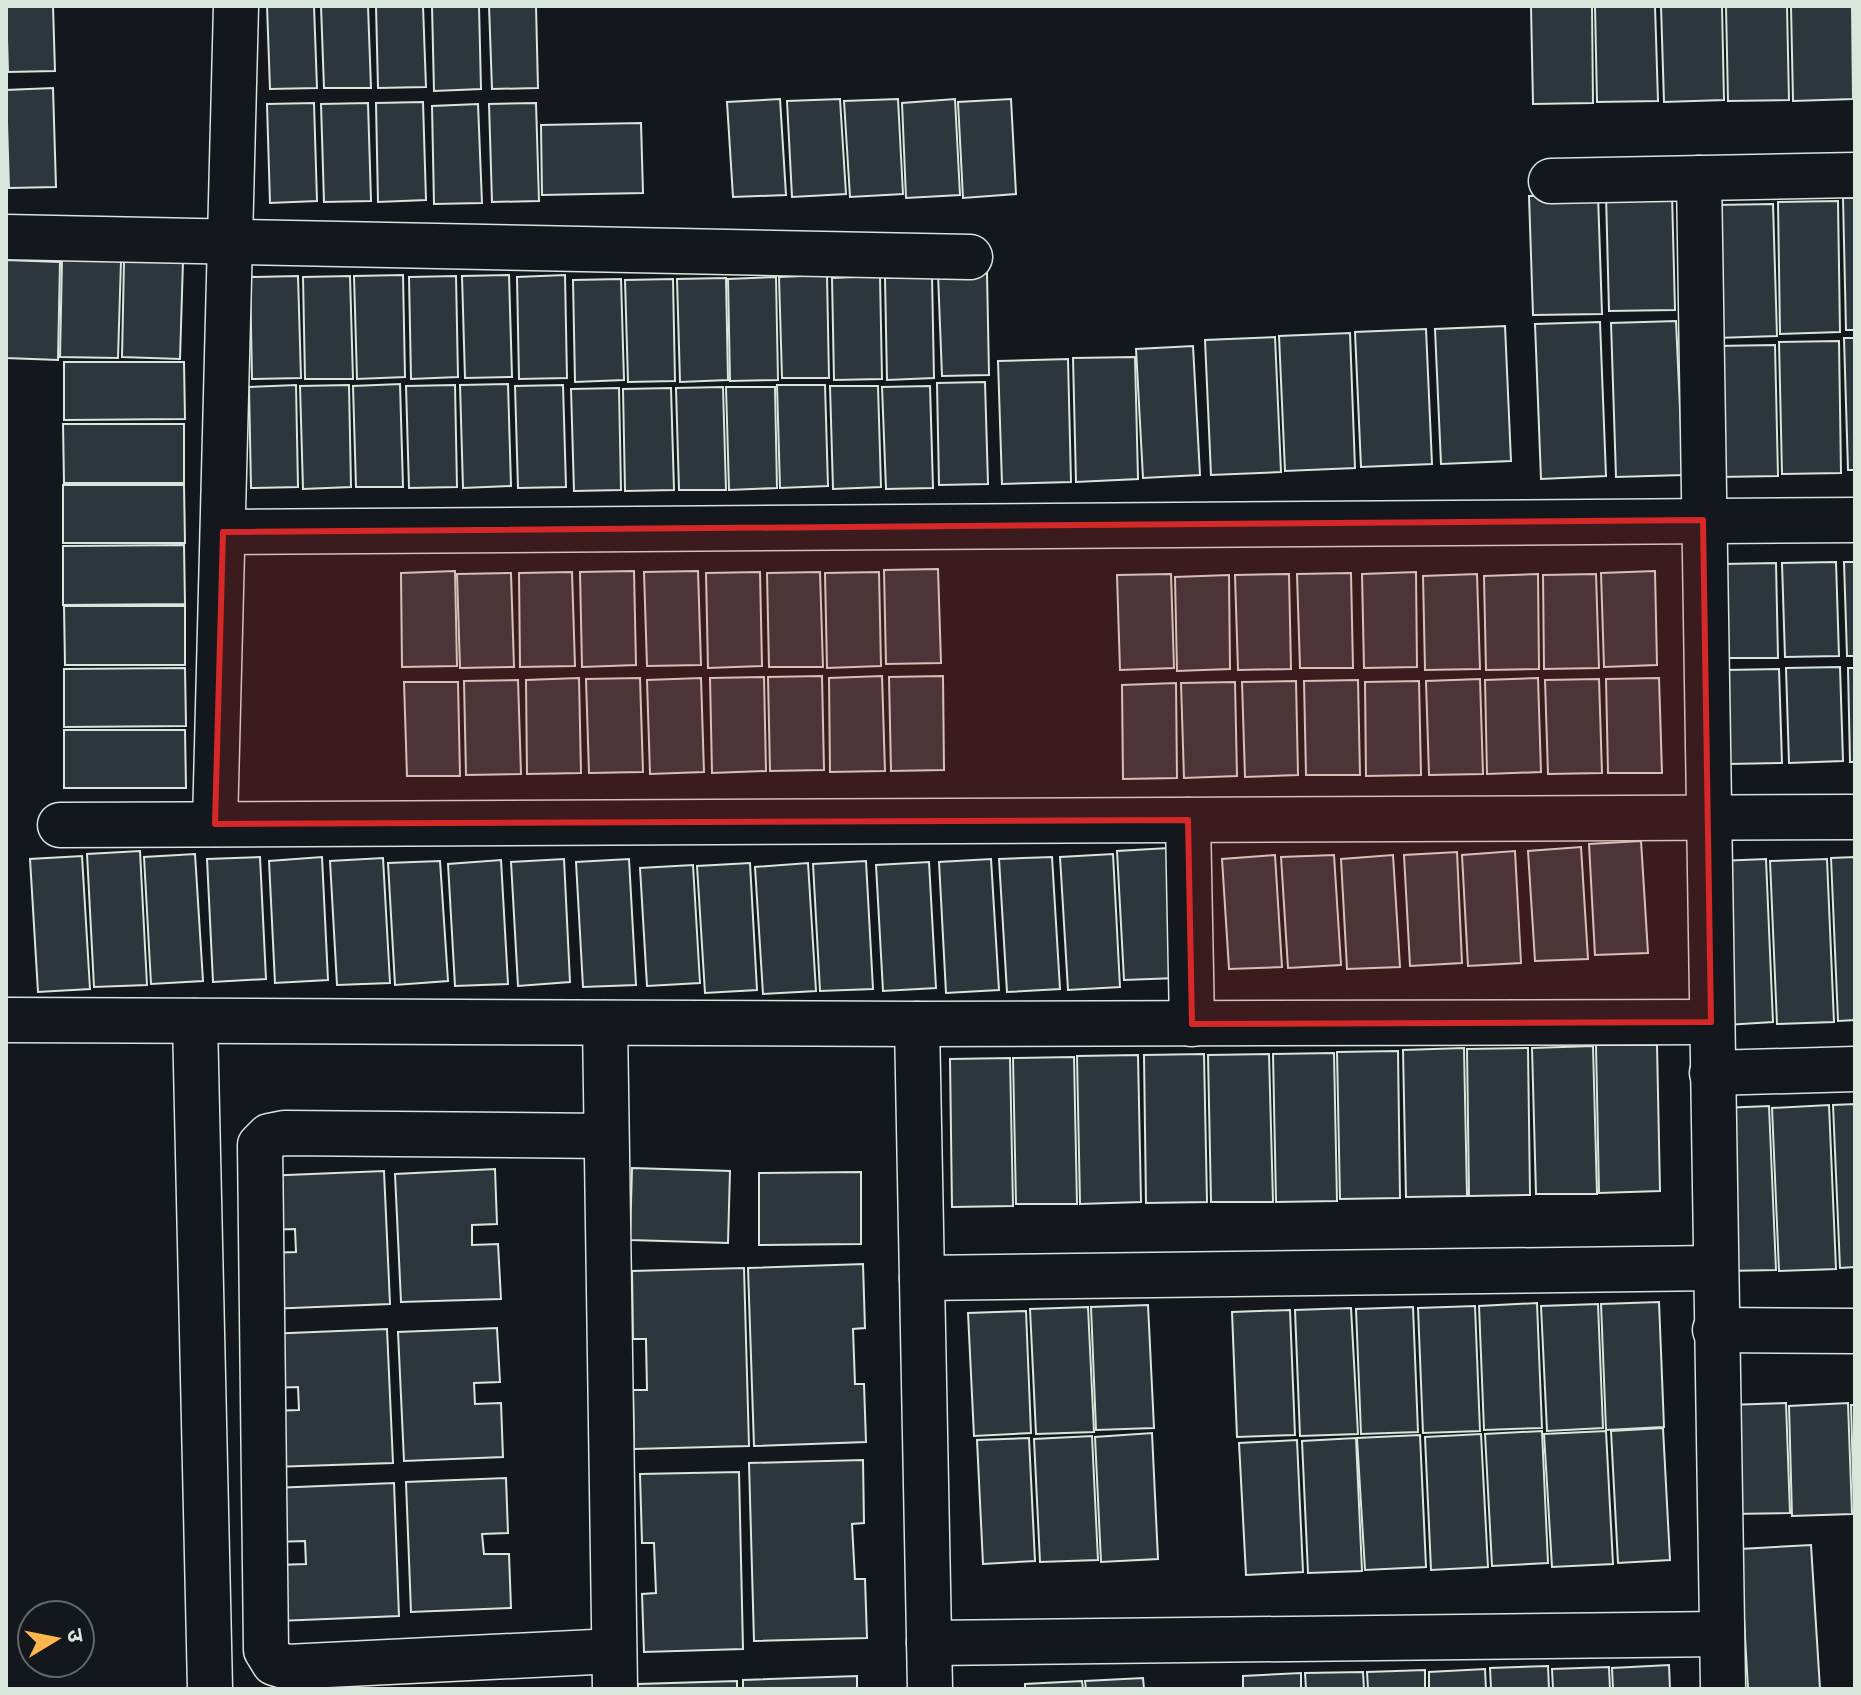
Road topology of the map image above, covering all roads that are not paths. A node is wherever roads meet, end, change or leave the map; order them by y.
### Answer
1 (236, 6) edge
2 (1855, 175) edge
3 (1699, 178) junction
4 (1551, 181) dead end
5 (6, 237) edge
6 (230, 242) junction
7 (970, 257) dead end
8 (1703, 520) junction
9 (1855, 520) edge
10 (223, 532) junction
11 (1707, 817) junction
12 (1855, 817) edge
13 (1188, 820) junction
14 (215, 824) junction
15 (60, 825) dead end
16 (6, 1020) edge
17 (195, 1021) junction
18 (1711, 1022) junction
19 (605, 1023) junction
20 (917, 1024) junction
21 (1192, 1024) junction
22 (1855, 1069) edge
23 (1712, 1073) junction
24 (606, 1136) junction
25 (1714, 1268) junction
26 (922, 1278) junction
27 (1715, 1330) junction
28 (1855, 1331) edge
29 (1722, 1634) junction
30 (929, 1643) junction
31 (615, 1670) edge
32 (210, 1689) edge
33 (930, 1689) edge
34 (1723, 1689) edge

1 - 6 street
2 - 3 street
3 - 4 street
3 - 8 street
5 - 6 street
6 - 7 street
6 - 10 street
8 - 9 street
8 - 10 street
8 - 11 street
10 - 14 street
11 - 12 street
11 - 13 street
11 - 18 street
13 - 14 street
13 - 21 street
14 - 15 street
16 - 17 street
17 - 19 street
17 - 32 street
18 - 21 street
18 - 23 street
19 - 20 street
19 - 24 street
20 - 21 street
20 - 26 street
22 - 23 street
23 - 25 street
24 - 31 street
24 - 31 street
25 - 26 street
25 - 27 street
26 - 30 street
27 - 28 street
27 - 29 street
29 - 30 street
29 - 34 street
30 - 33 street

